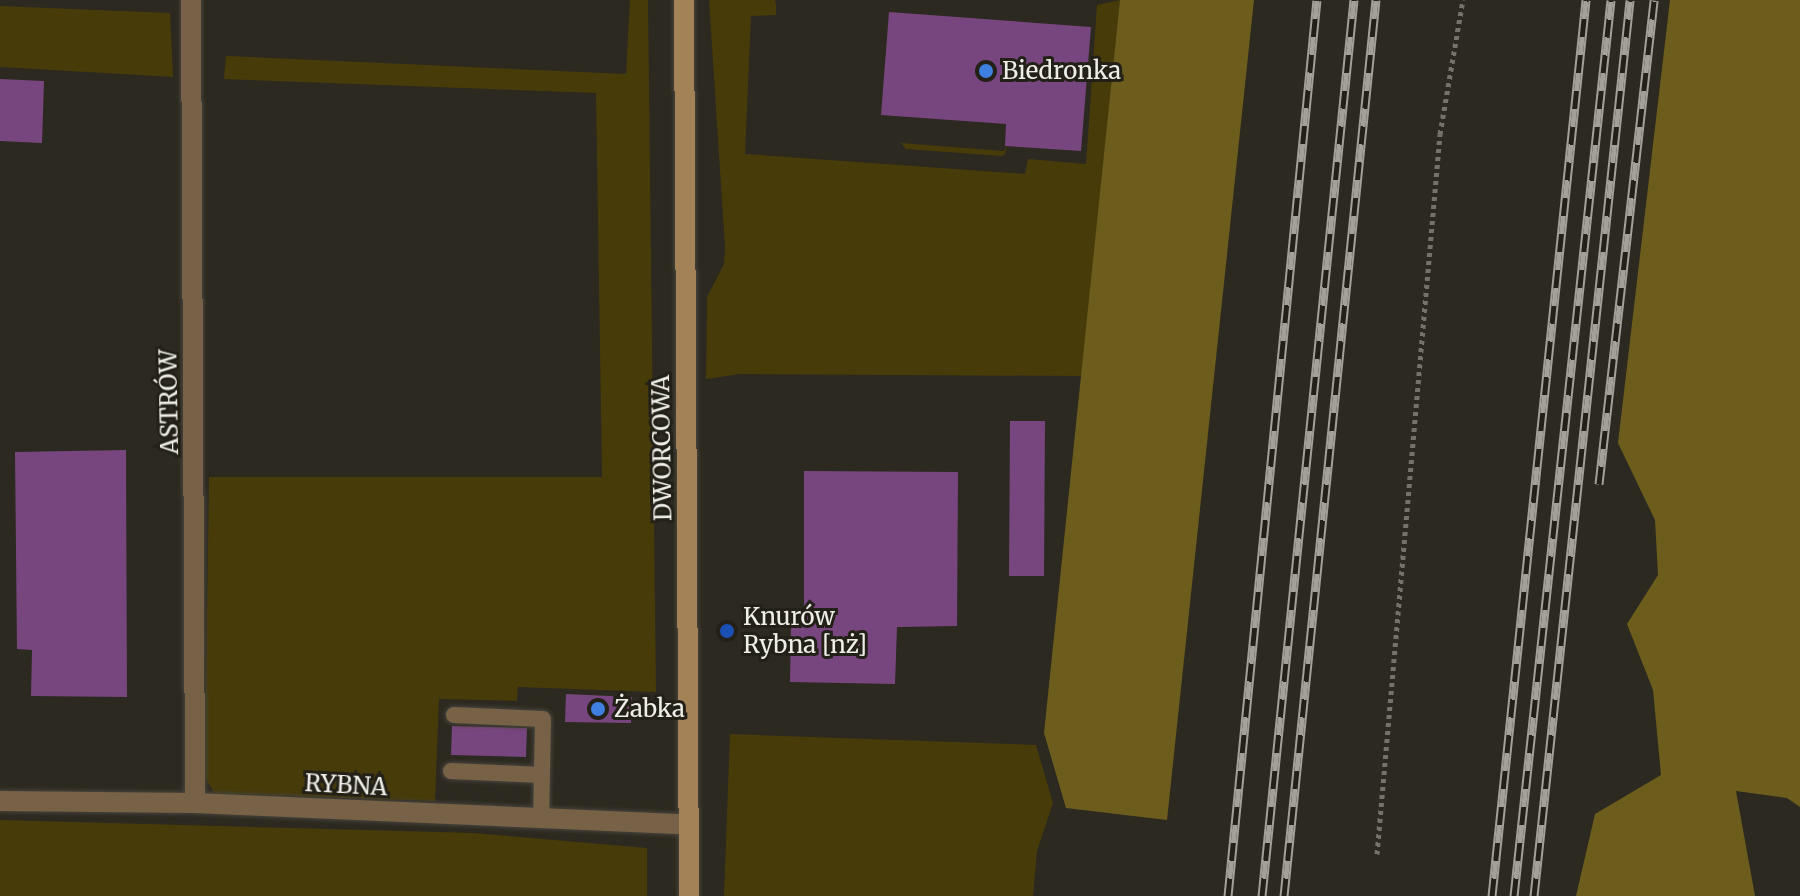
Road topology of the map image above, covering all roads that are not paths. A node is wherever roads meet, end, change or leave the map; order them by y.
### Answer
1 (191, 0) edge
2 (684, 0) edge
3 (454, 715) dead end
4 (451, 771) dead end
5 (542, 775) junction
6 (0, 801) edge
7 (195, 803) junction
8 (541, 820) junction
9 (689, 825) junction
10 (689, 896) edge

1 - 7 street, ASTRÓW
2 - 9 main road, DWORCOWA
3 - 5 lane
4 - 5 lane
5 - 8 lane
6 - 7 street, RYBNA
7 - 8 street, RYBNA
8 - 9 street, RYBNA
9 - 10 main road, DWORCOWA

